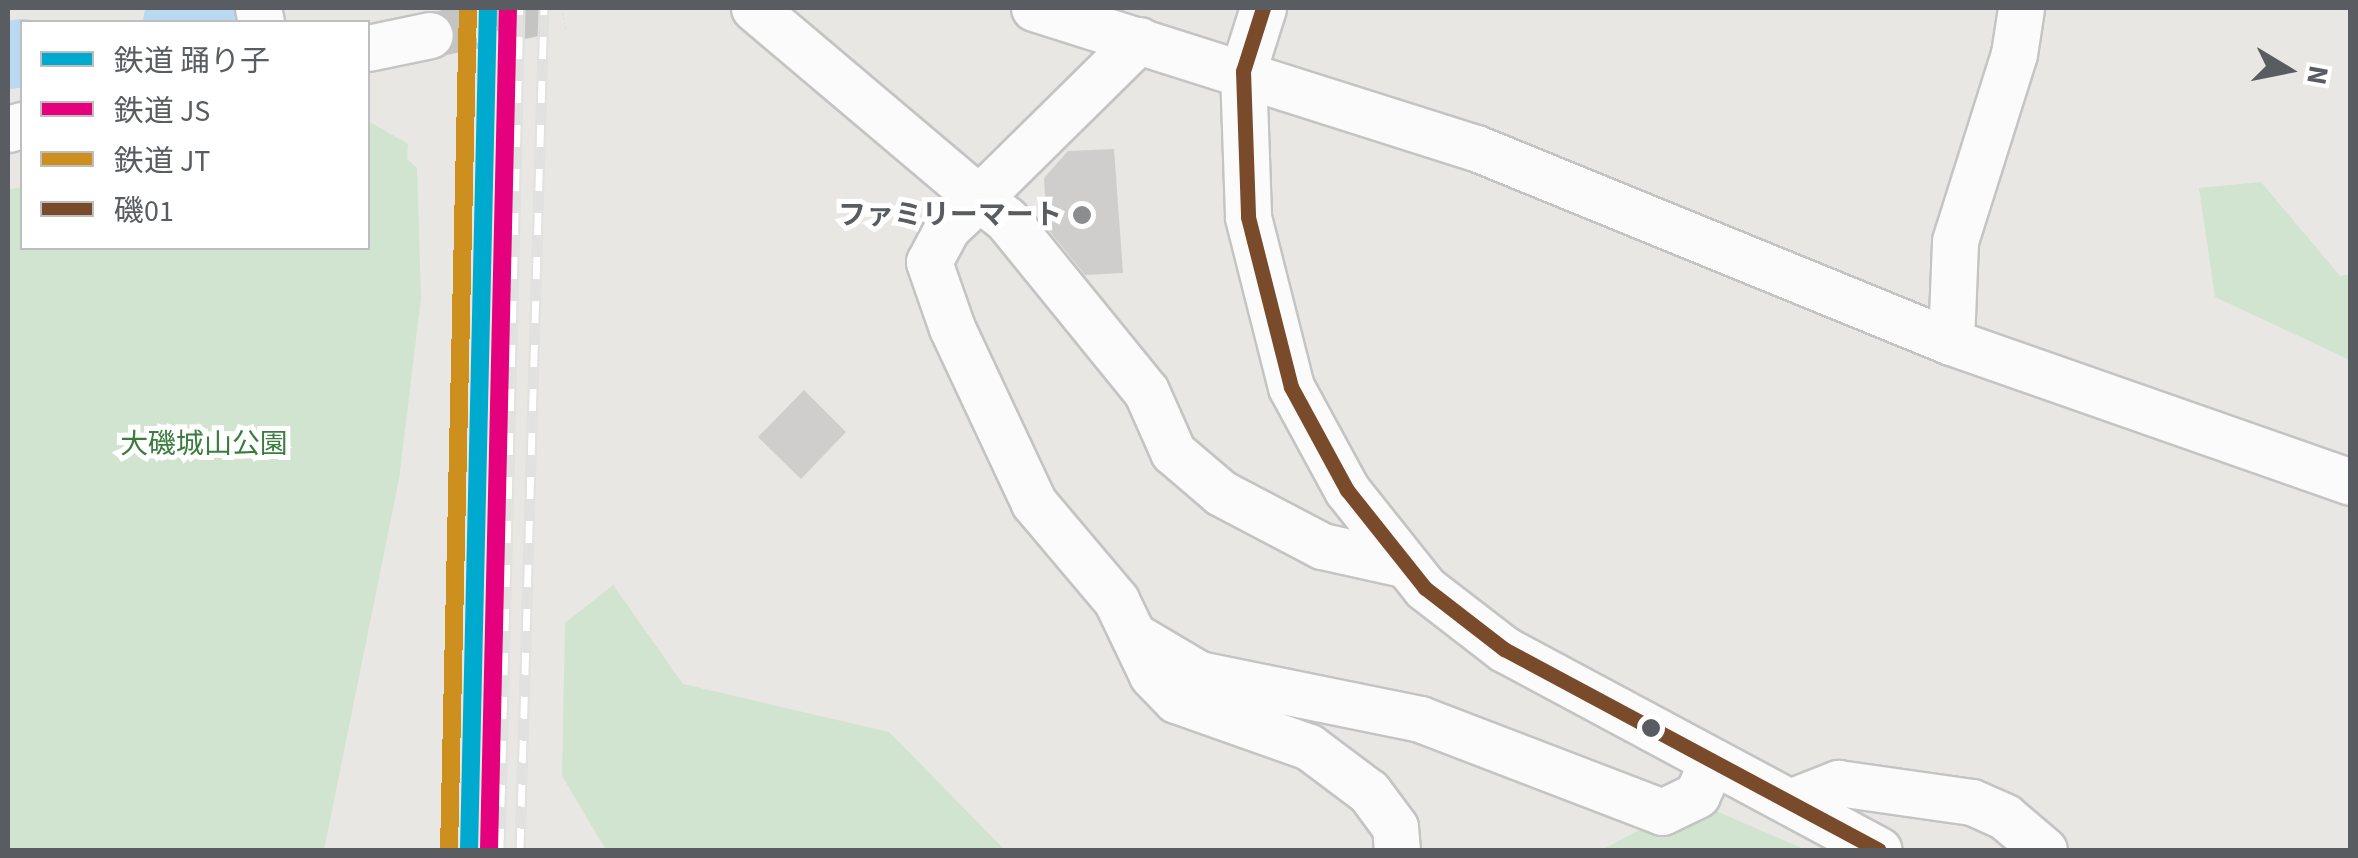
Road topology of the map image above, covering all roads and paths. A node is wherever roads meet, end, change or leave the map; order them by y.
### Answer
1 (754, 8) edge
2 (1034, 8) edge
3 (1263, 8) edge
4 (2020, 8) edge
5 (430, 35) tunnel mouth
6 (1138, 40) junction
7 (370, 48) edge
8 (1243, 72) junction
9 (979, 198) junction
10 (1952, 342) junction
11 (2350, 482) edge
12 (1403, 564) junction
13 (1138, 638) junction
14 (1712, 762) junction
15 (1790, 802) junction
16 (1397, 850) edge
17 (1879, 850) edge
18 (2044, 850) edge

1 - 9 street
2 - 6 street
3 - 8 street
4 - 10 street
5 - 7 street
6 - 8 street
6 - 9 street
8 - 10 street
8 - 12 street
9 - 12 street
9 - 13 street
10 - 11 street
12 - 14 street
13 - 14 street
13 - 16 street
14 - 15 street
15 - 17 street
15 - 18 street

